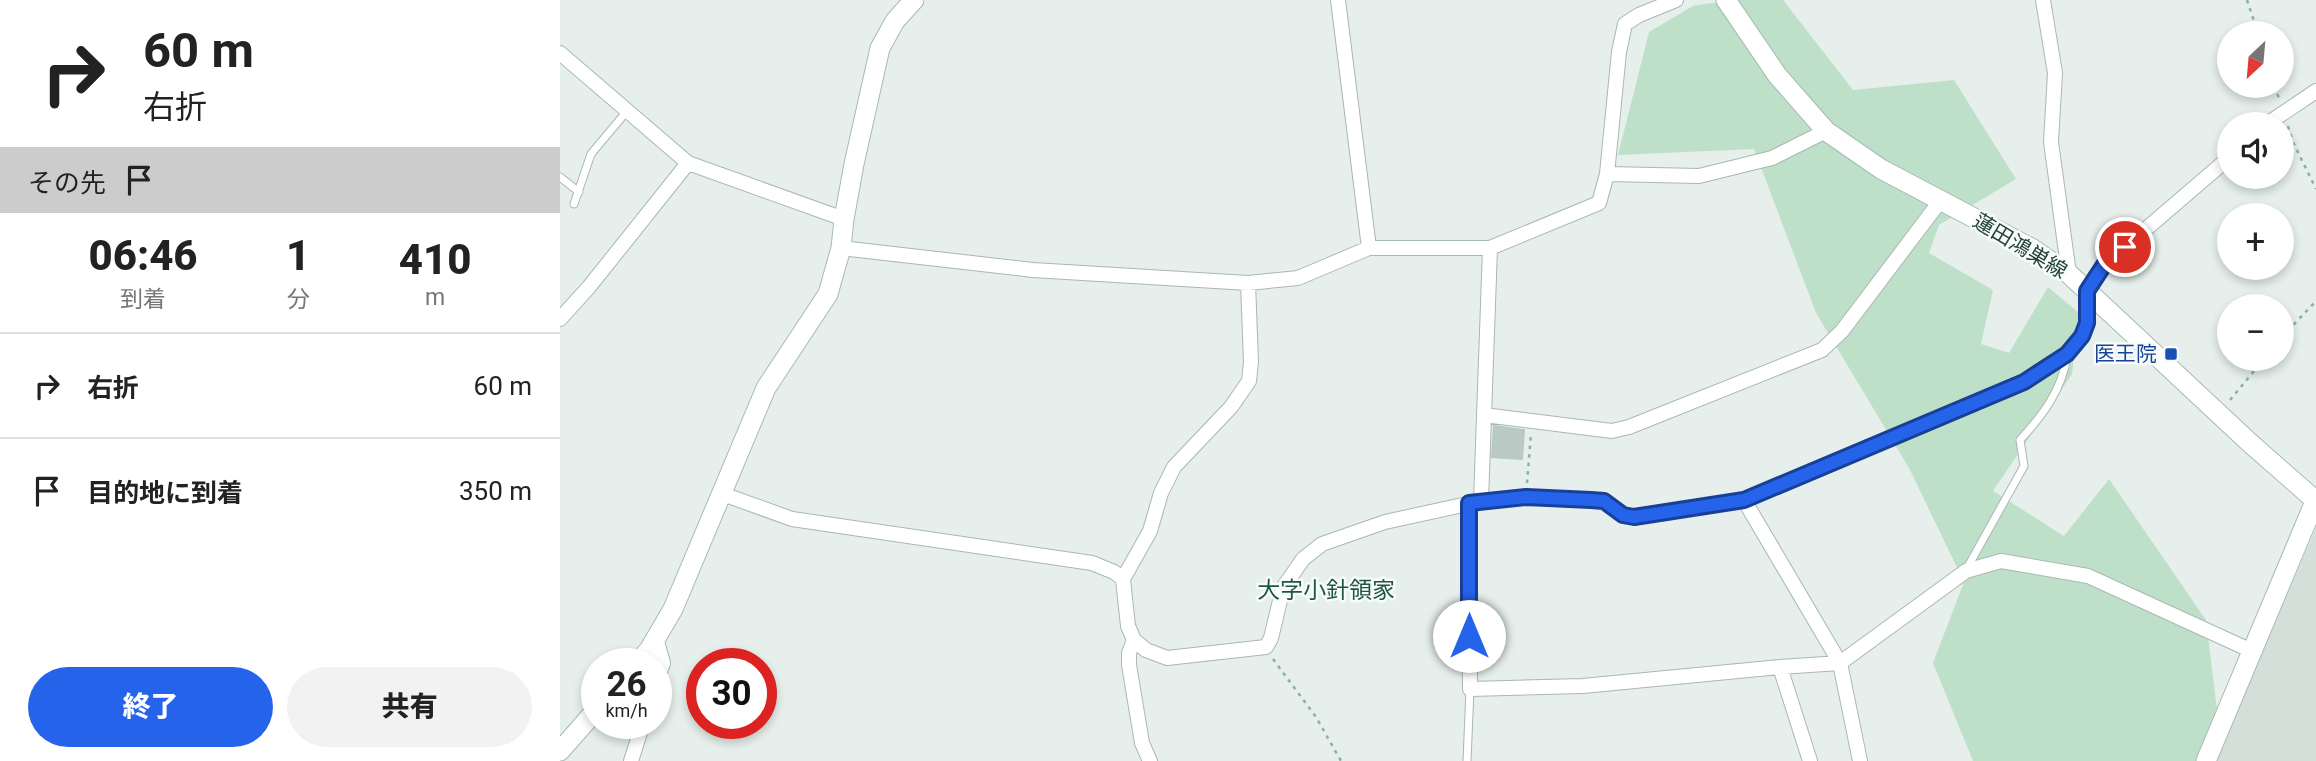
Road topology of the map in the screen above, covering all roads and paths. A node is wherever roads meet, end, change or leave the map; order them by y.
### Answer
1 (914, 0) edge
2 (1338, 0) edge
3 (1676, 0) edge
4 (1726, 0) edge
5 (2043, 0) edge
6 (2247, 0) edge
7 (2254, 21) edge
8 (560, 53) edge
9 (2316, 91) edge
10 (628, 111) junction
11 (2284, 112) edge
12 (1826, 131) junction
13 (2294, 146) edge
14 (688, 163) junction
15 (2217, 168) edge
16 (1607, 174) junction
17 (560, 177) edge
18 (2316, 188) edge
19 (579, 192) junction
20 (1941, 200) junction
21 (574, 204) dead end
22 (844, 219) junction
23 (841, 248) junction
24 (1369, 248) junction
25 (1490, 248) junction
26 (2069, 274) junction
27 (1248, 283) junction
28 (2087, 291) junction
29 (2316, 301) edge
30 (560, 319) edge
31 (2294, 324) edge
32 (2067, 354) junction
33 (2254, 371) edge
34 (2219, 413) junction
35 (1485, 415) junction
36 (1532, 421) junction
37 (720, 493) junction
38 (1526, 497) junction
39 (1744, 500) junction
40 (2316, 500) edge
41 (1475, 502) junction
42 (1966, 571) junction
43 (1123, 579) junction
44 (656, 638) junction
45 (1134, 640) junction
46 (1266, 647) junction
47 (648, 648) edge
48 (659, 648) edge
49 (2252, 650) junction
50 (1840, 663) junction
51 (1780, 667) junction
52 (1469, 689) junction
53 (581, 727) edge
54 (638, 739) edge
55 (560, 751) edge
56 (631, 761) edge
57 (1150, 761) edge
58 (1341, 761) edge
59 (1467, 761) edge
60 (1810, 761) edge
61 (1860, 761) edge
62 (2206, 761) edge

1 - 22 street
2 - 24 street
3 - 16 street
4 - 12 street, 蓮田鴻巣線
5 - 26 street
6 - 7 path
8 - 10 street
9 - 11 street
10 - 14 street
10 - 19 lane
12 - 16 street
12 - 20 street, 蓮田鴻巣線
13 - 18 path
14 - 22 street
14 - 30 street
15 - 28 street
16 - 25 street
17 - 19 lane
19 - 21 lane
20 - 26 street, 蓮田鴻巣線
20 - 36 street
22 - 23 street
23 - 27 street
23 - 37 street
24 - 25 street
24 - 27 street
25 - 35 street
26 - 28 street, 蓮田鴻巣線
27 - 43 street
28 - 32 street
28 - 34 street, 蓮田鴻巣線
29 - 31 path
32 - 39 street
32 - 42 lane
33 - 34 path
34 - 40 street, 蓮田鴻巣線
35 - 36 street
35 - 41 street
36 - 38 path
37 - 43 street
37 - 44 street
38 - 39 street
38 - 41 street
39 - 50 street
40 - 49 street
41 - 46 street
41 - 52 street
42 - 49 street
42 - 50 street
43 - 45 street
44 - 47 street
44 - 48 street
45 - 46 street
45 - 57 street
46 - 58 path
49 - 62 street
50 - 51 street
50 - 61 street
51 - 52 street
51 - 60 street
52 - 59 lane
53 - 55 street
54 - 56 street

